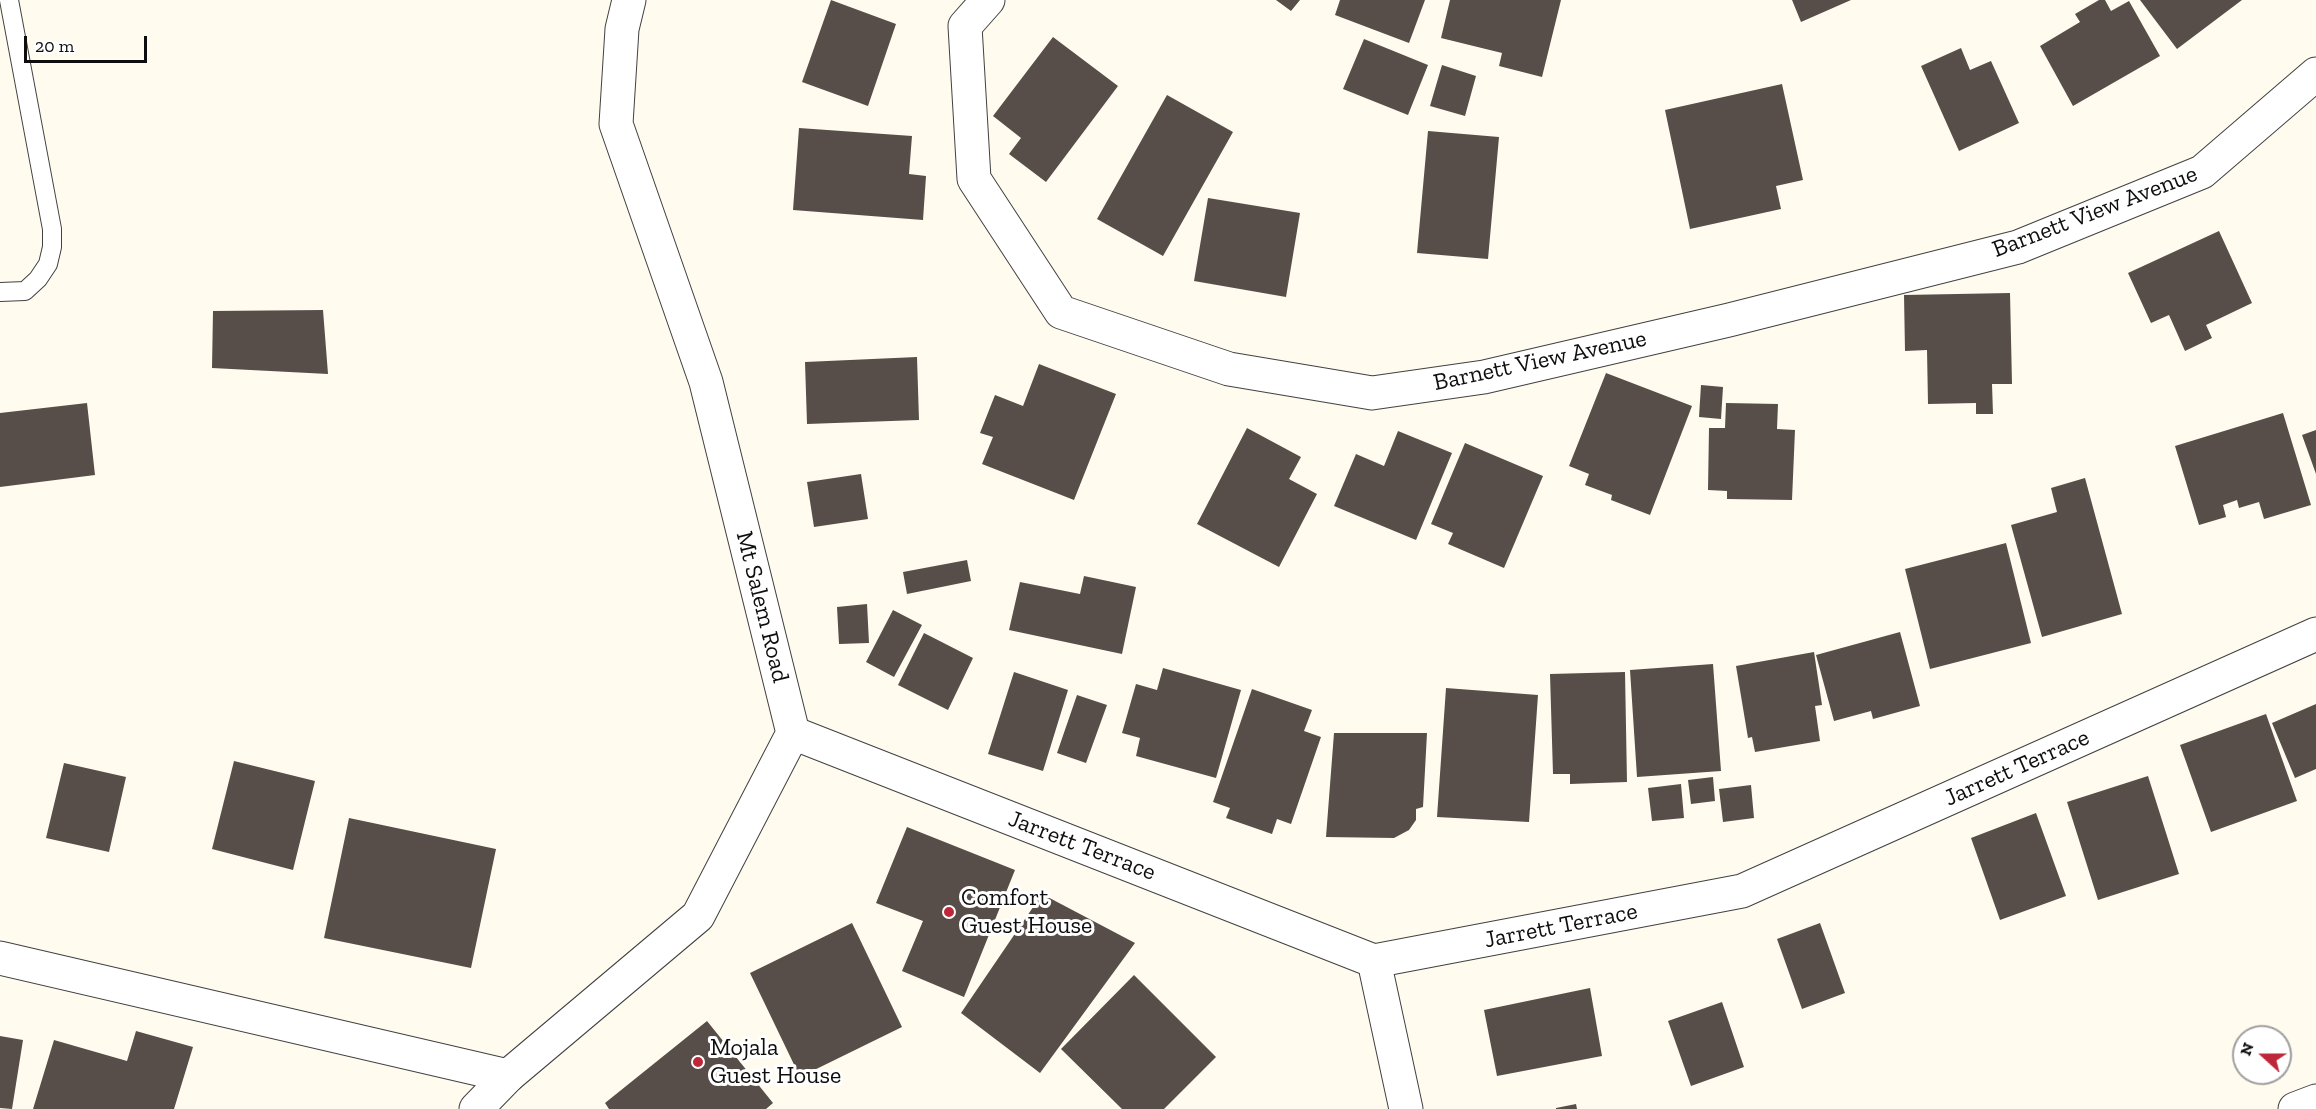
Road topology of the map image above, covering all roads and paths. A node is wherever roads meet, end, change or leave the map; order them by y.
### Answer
1 (9, 0) edge
2 (629, 0) edge
3 (988, 0) edge
4 (2316, 74) edge
5 (0, 292) edge
6 (2316, 634) edge
7 (793, 733) junction
8 (0, 958) edge
9 (1374, 961) junction
10 (508, 1076) junction
11 (2316, 1101) edge
12 (476, 1109) edge
13 (1406, 1109) edge
14 (2295, 1109) edge

1 - 5 lane
2 - 7 street, Mt Salem Road
3 - 4 street, Barnett View Avenue
6 - 9 street, Jarrett Terrace
7 - 9 street, Jarrett Terrace
7 - 10 street
8 - 10 street
9 - 13 street
10 - 12 street
11 - 14 street

